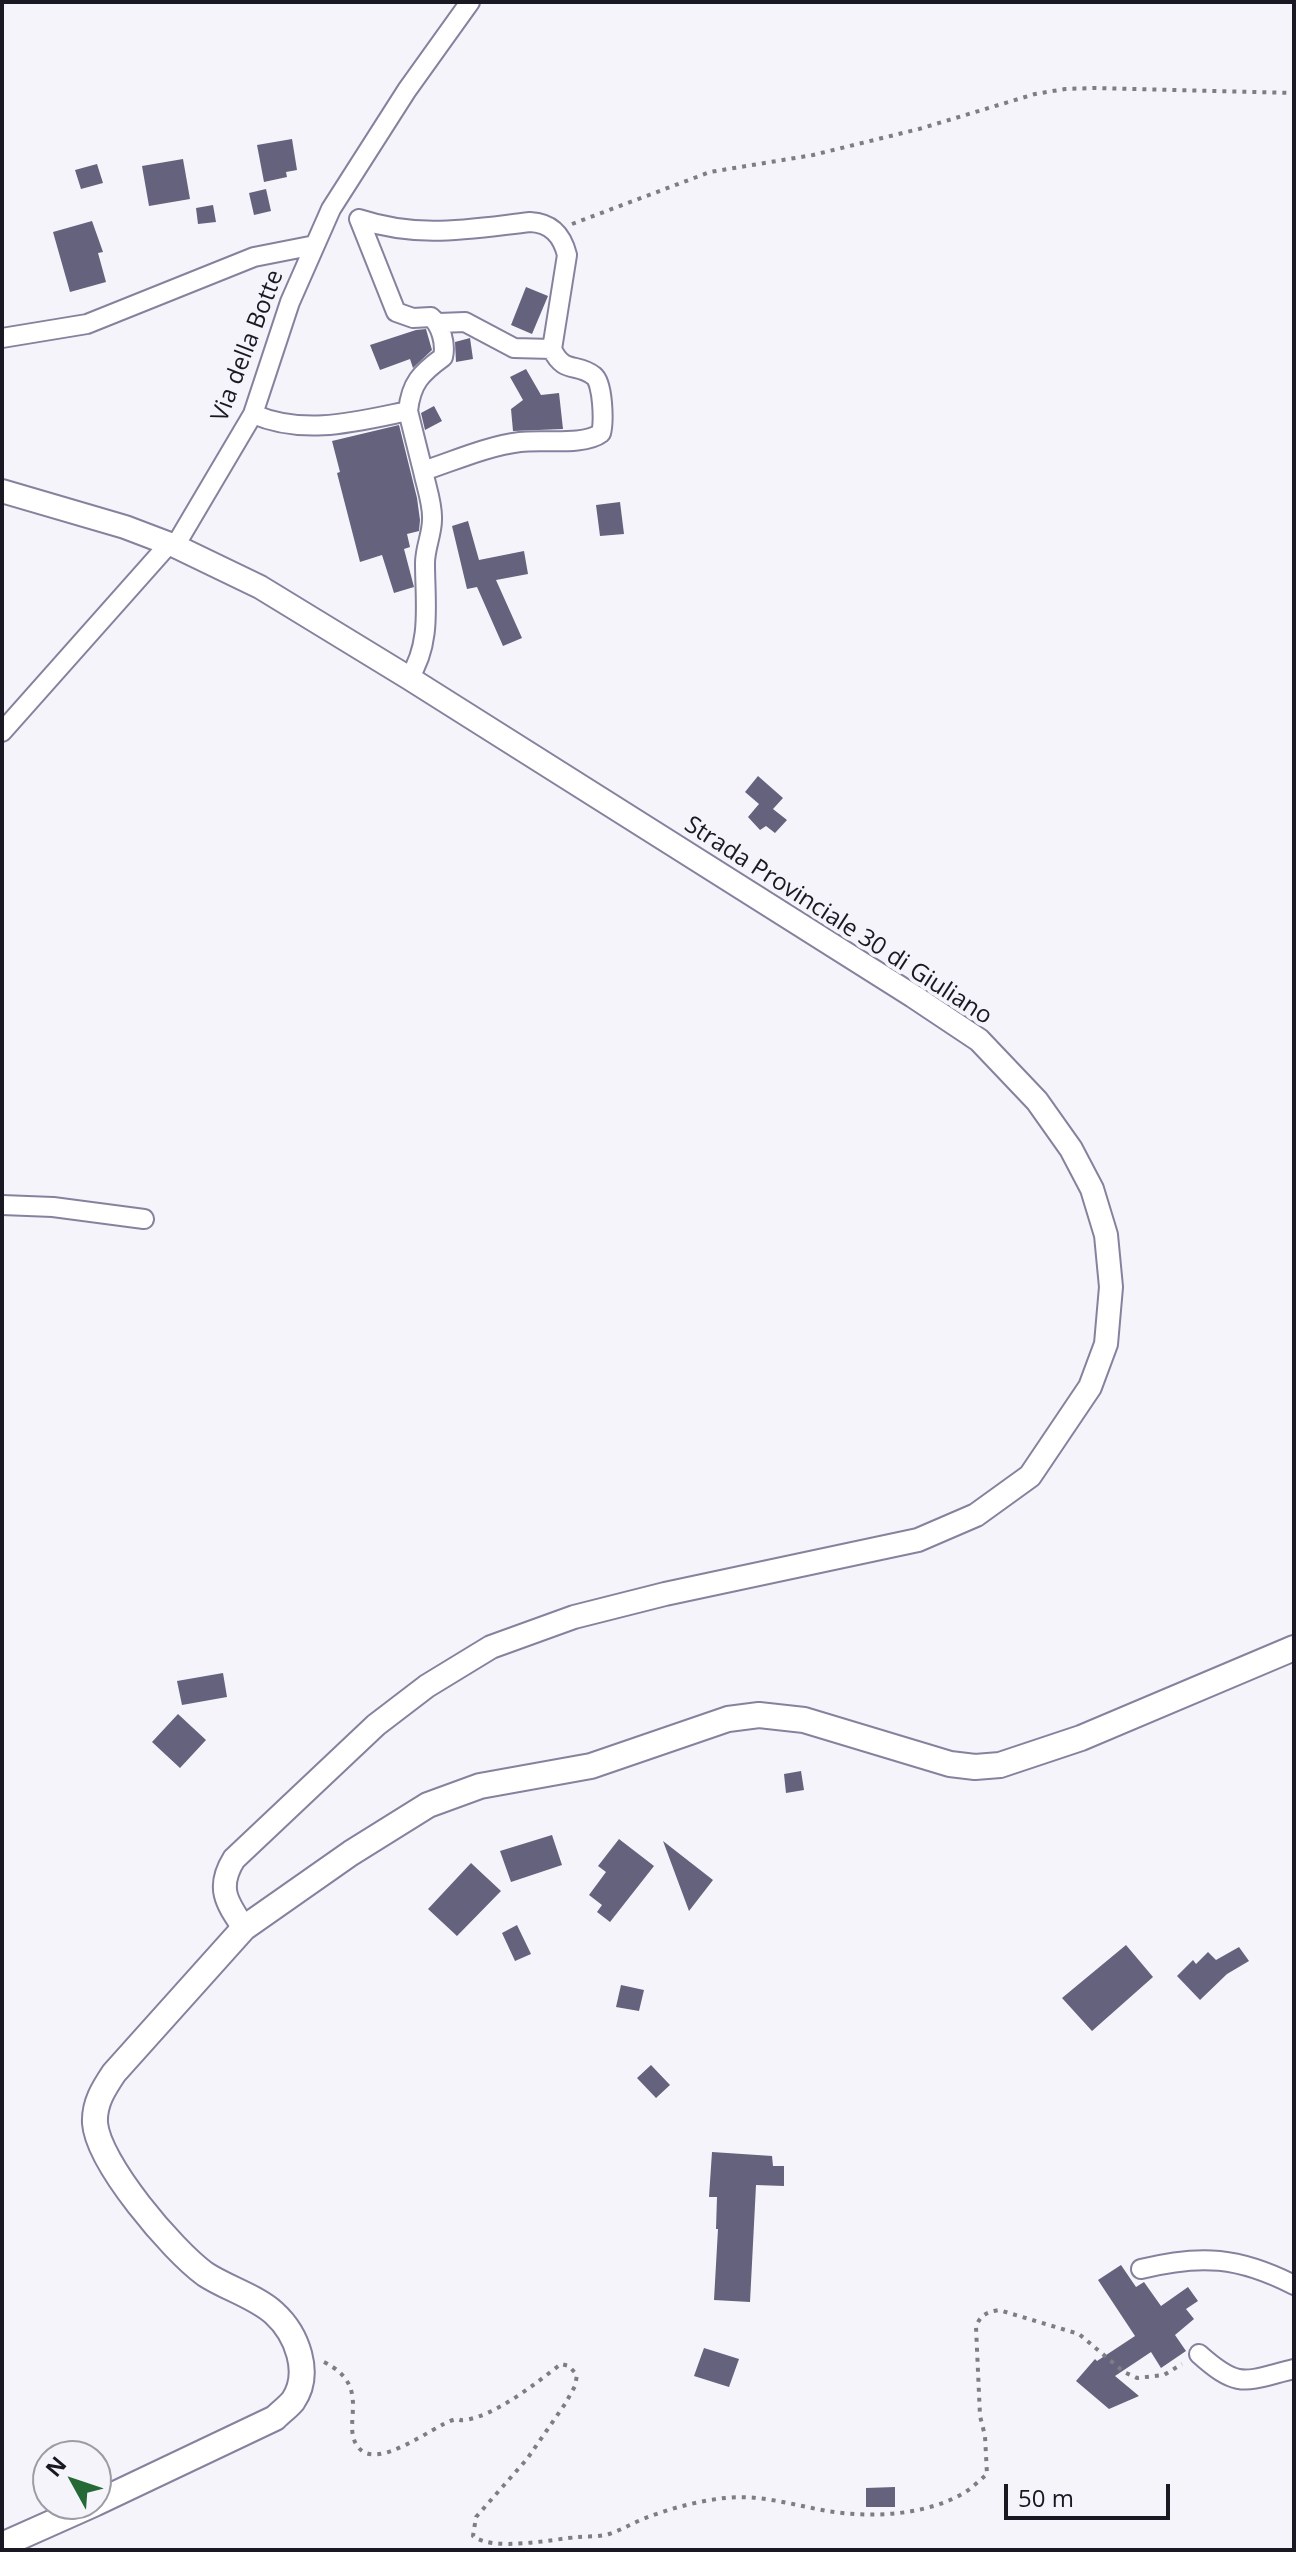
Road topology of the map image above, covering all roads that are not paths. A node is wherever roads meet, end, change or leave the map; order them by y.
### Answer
1 (470, 2) edge
2 (315, 245) junction
3 (439, 323) junction
4 (2, 338) edge
5 (552, 349) junction
6 (408, 411) junction
7 (253, 414) junction
8 (423, 471) junction
9 (2, 491) edge
10 (172, 545) junction
11 (409, 678) junction
12 (2, 732) edge
13 (2, 1205) edge
14 (144, 1219) dead end
15 (1294, 1648) edge
16 (244, 1928) junction
17 (1141, 2269) dead end
18 (1294, 2285) edge
19 (1199, 2354) road end
20 (1294, 2369) edge
21 (112, 2496) edge
22 (59, 2520) edge
23 (2, 2545) edge

1 - 2 street, Via della Botte
2 - 4 street, Via della Botte
2 - 7 street, Via della Botte
3 - 5 street
3 - 5 street
3 - 6 street
5 - 8 street
6 - 7 street
6 - 8 street
7 - 10 street, Via della Botte
8 - 11 street
9 - 10 street, Strada Provinciale 30 di Giuliano
10 - 11 street, Strada Provinciale 30 di Giuliano
10 - 12 street, Via della Botte
11 - 16 street, Strada Provinciale 30 di Giuliano
13 - 14 street
15 - 16 main road
16 - 21 main road
17 - 18 street
19 - 20 street
22 - 23 main road

